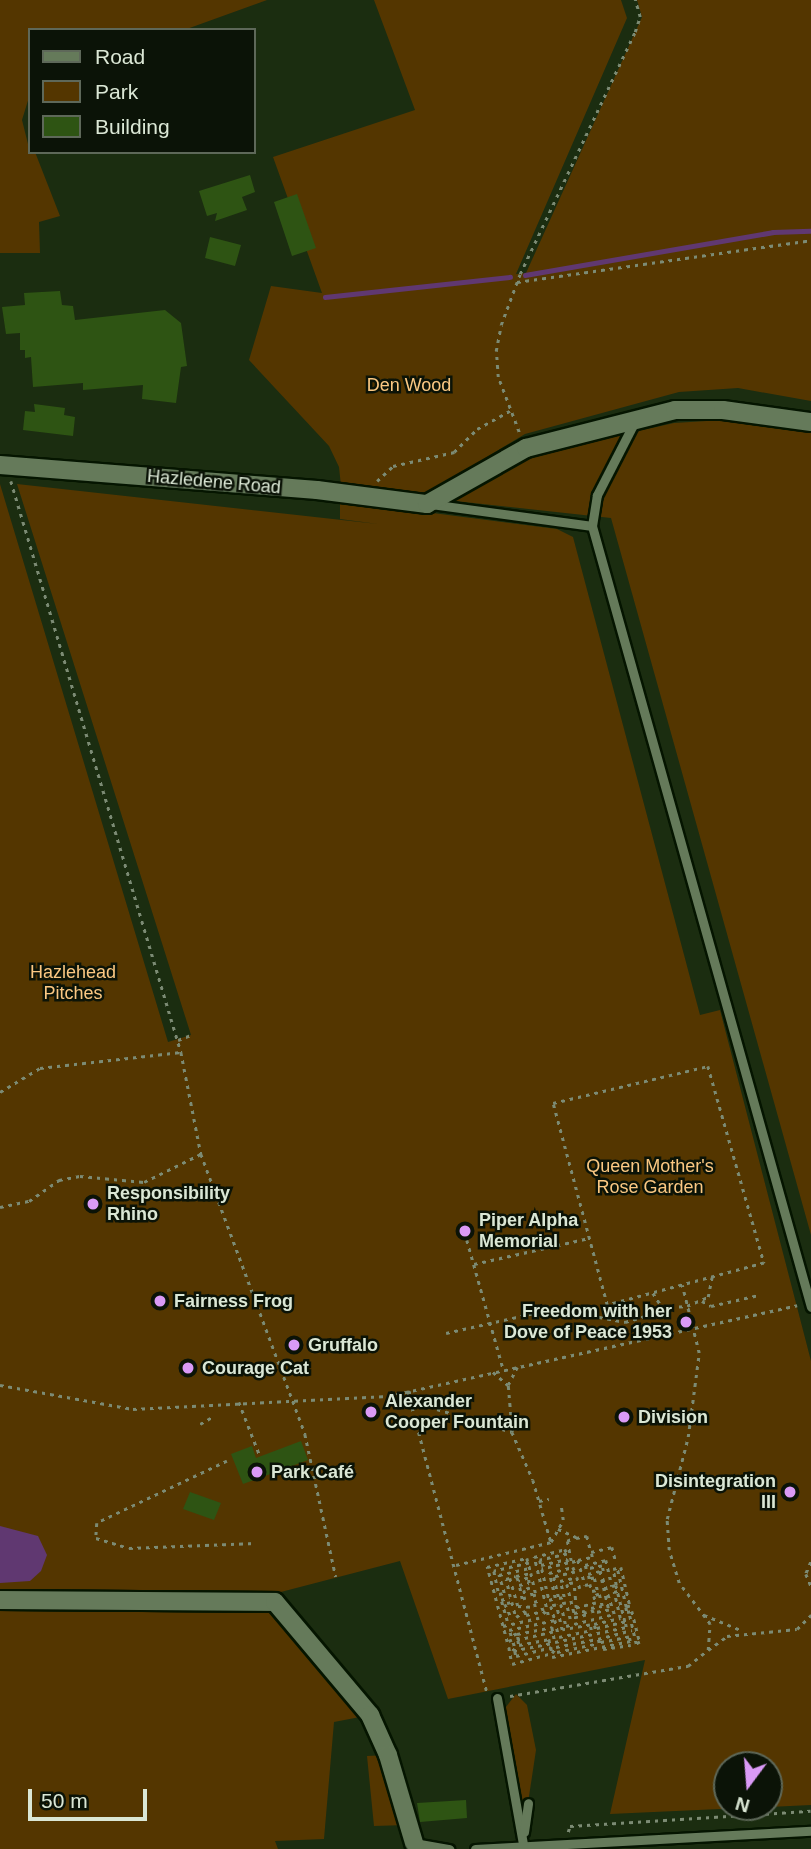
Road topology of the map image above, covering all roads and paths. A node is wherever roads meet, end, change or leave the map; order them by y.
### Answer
1 (635, 0) edge
2 (811, 240) edge
3 (516, 282) junction
4 (510, 411) junction
5 (636, 419) junction
6 (811, 422) edge
7 (526, 447) junction
8 (3, 465) edge
9 (363, 495) junction
10 (428, 504) junction
11 (592, 526) junction
12 (191, 1035) dead end
13 (177, 1040) junction
14 (181, 1052) junction
15 (0, 1093) edge
16 (201, 1154) junction
17 (0, 1207) edge
18 (589, 1238) junction
19 (467, 1240) dead end
20 (474, 1264) junction
21 (712, 1277) junction
22 (682, 1285) junction
23 (653, 1293) junction
24 (758, 1295) dead end
25 (702, 1301) junction
26 (810, 1305) edge
27 (687, 1306) junction
28 (669, 1309) junction
29 (491, 1324) junction
30 (694, 1329) junction
31 (446, 1334) dead end
32 (517, 1366) junction
33 (503, 1369) junction
34 (494, 1372) junction
35 (0, 1385) edge
36 (508, 1385) junction
37 (408, 1391) junction
38 (292, 1398) junction
39 (239, 1402) junction
40 (212, 1417) dead end
41 (200, 1424) dead end
42 (512, 1432) junction
43 (260, 1456) dead end
44 (227, 1461) dead end
45 (549, 1499) dead end
46 (539, 1501) junction
47 (561, 1506) dead end
48 (558, 1529) junction
49 (576, 1538) junction
50 (551, 1542) junction
51 (256, 1544) dead end
52 (591, 1552) junction
53 (578, 1560) junction
54 (615, 1562) dead end
55 (811, 1562) edge
56 (529, 1563) junction
57 (570, 1563) junction
58 (456, 1565) junction
59 (530, 1568) junction
60 (601, 1571) junction
61 (531, 1573) junction
62 (516, 1576) junction
63 (336, 1577) dead end
64 (510, 1578) junction
65 (616, 1585) junction
66 (811, 1587) edge
67 (580, 1589) dead end
68 (618, 1591) junction
69 (0, 1600) edge
70 (540, 1600) dead end
71 (507, 1604) junction
72 (502, 1605) junction
73 (541, 1606) dead end
74 (542, 1611) junction
75 (629, 1614) dead end
76 (704, 1615) junction
77 (811, 1615) edge
78 (539, 1618) dead end
79 (512, 1619) dead end
80 (506, 1620) dead end
81 (555, 1620) junction
82 (625, 1622) junction
83 (503, 1626) junction
84 (632, 1630) junction
85 (553, 1632) junction
86 (746, 1632) junction
87 (517, 1634) junction
88 (518, 1640) junction
89 (593, 1642) dead end
90 (631, 1646) dead end
91 (514, 1648) junction
92 (600, 1649) junction
93 (708, 1650) junction
94 (552, 1655) junction
95 (497, 1698) junction
96 (528, 1803) dead end
97 (811, 1811) edge
98 (783, 1812) edge
99 (713, 1817) edge
100 (811, 1831) edge
101 (414, 1843) joint
102 (523, 1844) junction
103 (564, 1844) junction
104 (449, 1849) edge
105 (475, 1849) edge

1 - 3 path
2 - 3 path
3 - 4 path
4 - 7 path
4 - 9 path
5 - 6 street
5 - 7 street
5 - 11 lane
7 - 10 street
8 - 9 street, Hazledene Road
8 - 13 path
9 - 10 street, Hazledene Road
10 - 11 lane
11 - 26 lane
12 - 13 path
13 - 14 path
14 - 15 path
14 - 16 path
16 - 17 path
16 - 38 path
18 - 20 path
18 - 21 path
18 - 23 path
19 - 20 path
20 - 29 path
21 - 22 path
21 - 25 path
22 - 23 path
22 - 27 path
23 - 28 path
24 - 25 path
25 - 27 path
26 - 30 path
27 - 28 path
27 - 30 path
28 - 29 path
29 - 31 path
29 - 33 path
30 - 32 path
30 - 76 path
32 - 33 path
32 - 36 path
33 - 34 path
34 - 36 path
34 - 37 path
35 - 39 path
36 - 42 path
37 - 38 path
37 - 42 path
37 - 58 path
38 - 39 path
38 - 63 path
39 - 43 path
40 - 41 path
42 - 46 path
44 - 51 path
45 - 46 path
46 - 50 path
47 - 48 path
48 - 49 path
48 - 50 path
49 - 52 path
49 - 57 path
50 - 58 path
52 - 53 path
52 - 54 path
53 - 57 path
53 - 60 path
55 - 66 path
56 - 59 path
56 - 59 path
56 - 83 path
57 - 67 path
57 - 74 path
58 - 95 path
59 - 61 path
60 - 60 path
60 - 65 path
61 - 62 path
61 - 62 path
62 - 64 path
64 - 70 path
64 - 72 path
65 - 68 path
65 - 84 path
68 - 82 path
68 - 82 path
69 - 101 street
71 - 72 path
71 - 74 path
71 - 79 path
72 - 80 path
73 - 74 path
75 - 84 path
76 - 86 path
76 - 93 path
77 - 86 path
78 - 83 path
81 - 81 path
81 - 87 path
82 - 85 path
83 - 91 path
84 - 92 path
85 - 87 path
85 - 88 path
86 - 93 path
87 - 88 path
88 - 91 path
89 - 94 path
90 - 92 path
91 - 94 path
91 - 94 path
92 - 94 path
93 - 95 path
95 - 102 lane
96 - 102 lane
97 - 98 path
99 - 103 path
100 - 103 lane
101 - 104 lane
102 - 103 lane
102 - 105 lane

